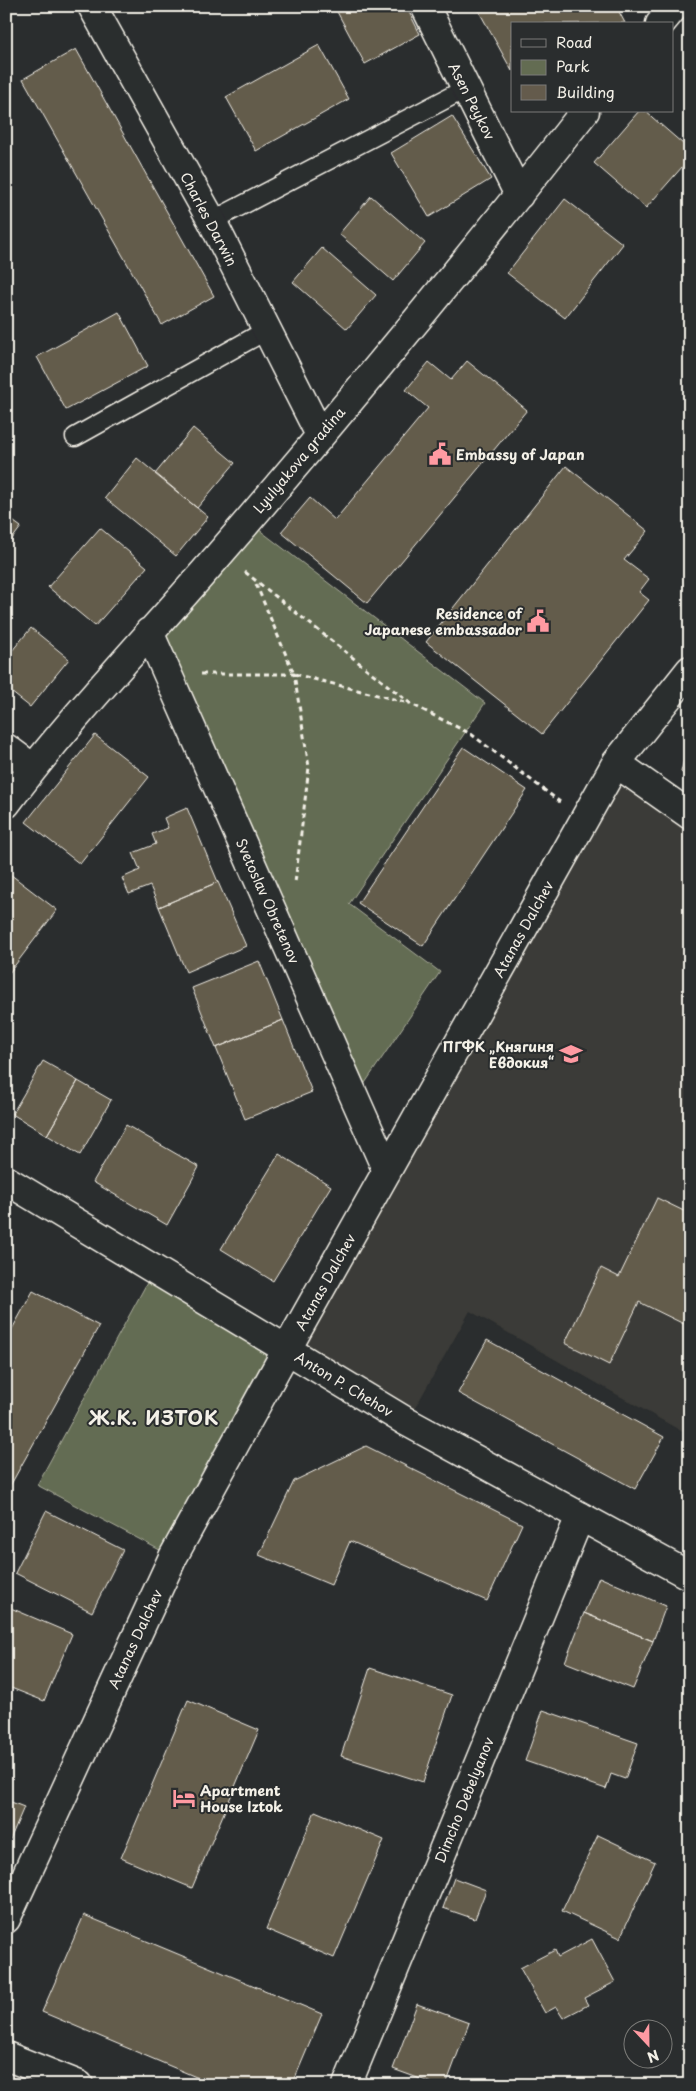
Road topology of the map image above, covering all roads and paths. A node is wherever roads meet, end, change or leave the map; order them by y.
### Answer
1 (92, 6) edge
2 (424, 6) edge
3 (675, 6) edge
4 (662, 22) edge
5 (466, 89) junction
6 (584, 112) edge
7 (519, 195) junction
8 (212, 222) junction
9 (267, 330) junction
10 (320, 435) junction
11 (75, 437) dead end
12 (223, 551) junction
13 (256, 583) junction
14 (149, 632) junction
15 (690, 670) edge
16 (200, 674) dead end
17 (294, 674) junction
18 (411, 704) junction
19 (6, 748) edge
20 (616, 764) junction
21 (33, 768) junction
22 (6, 804) edge
23 (690, 816) edge
24 (584, 820) junction
25 (295, 889) dead end
26 (387, 1171) junction
27 (6, 1180) edge
28 (287, 1350) junction
29 (580, 1516) junction
30 (690, 1576) edge
31 (6, 1919) edge
32 (6, 2056) edge
33 (78, 2085) edge
34 (347, 2085) edge

1 - 8 street, Charles Darwin
2 - 5 street, Asen Peykov
3 - 4 street
5 - 7 street, Asen Peykov
5 - 8 lane
6 - 7 street, Lyulyakova gradina
7 - 10 street, Lyulyakova gradina
8 - 9 street, Charles Darwin
9 - 10 street, Charles Darwin
9 - 11 lane
10 - 12 street, Lyulyakova gradina
12 - 13 path
12 - 14 street, Lyulyakova gradina
13 - 17 path
13 - 18 path
14 - 21 street, Lyulyakova gradina
14 - 26 street, Svetoslav Obretenov
15 - 20 street, Atanas Dalchev
16 - 17 path
17 - 18 path
17 - 25 path
18 - 24 path
19 - 21 street
20 - 23 street
20 - 24 street, Atanas Dalchev
21 - 22 street, Lyulyakova gradina
24 - 26 street, Atanas Dalchev
26 - 28 street, Atanas Dalchev
27 - 28 street, Anton P. Chehov
28 - 29 street, Anton P. Chehov
28 - 31 street, Atanas Dalchev
29 - 30 street, Anton P. Chehov
29 - 34 street, Dimcho Debelyanov
32 - 33 street

